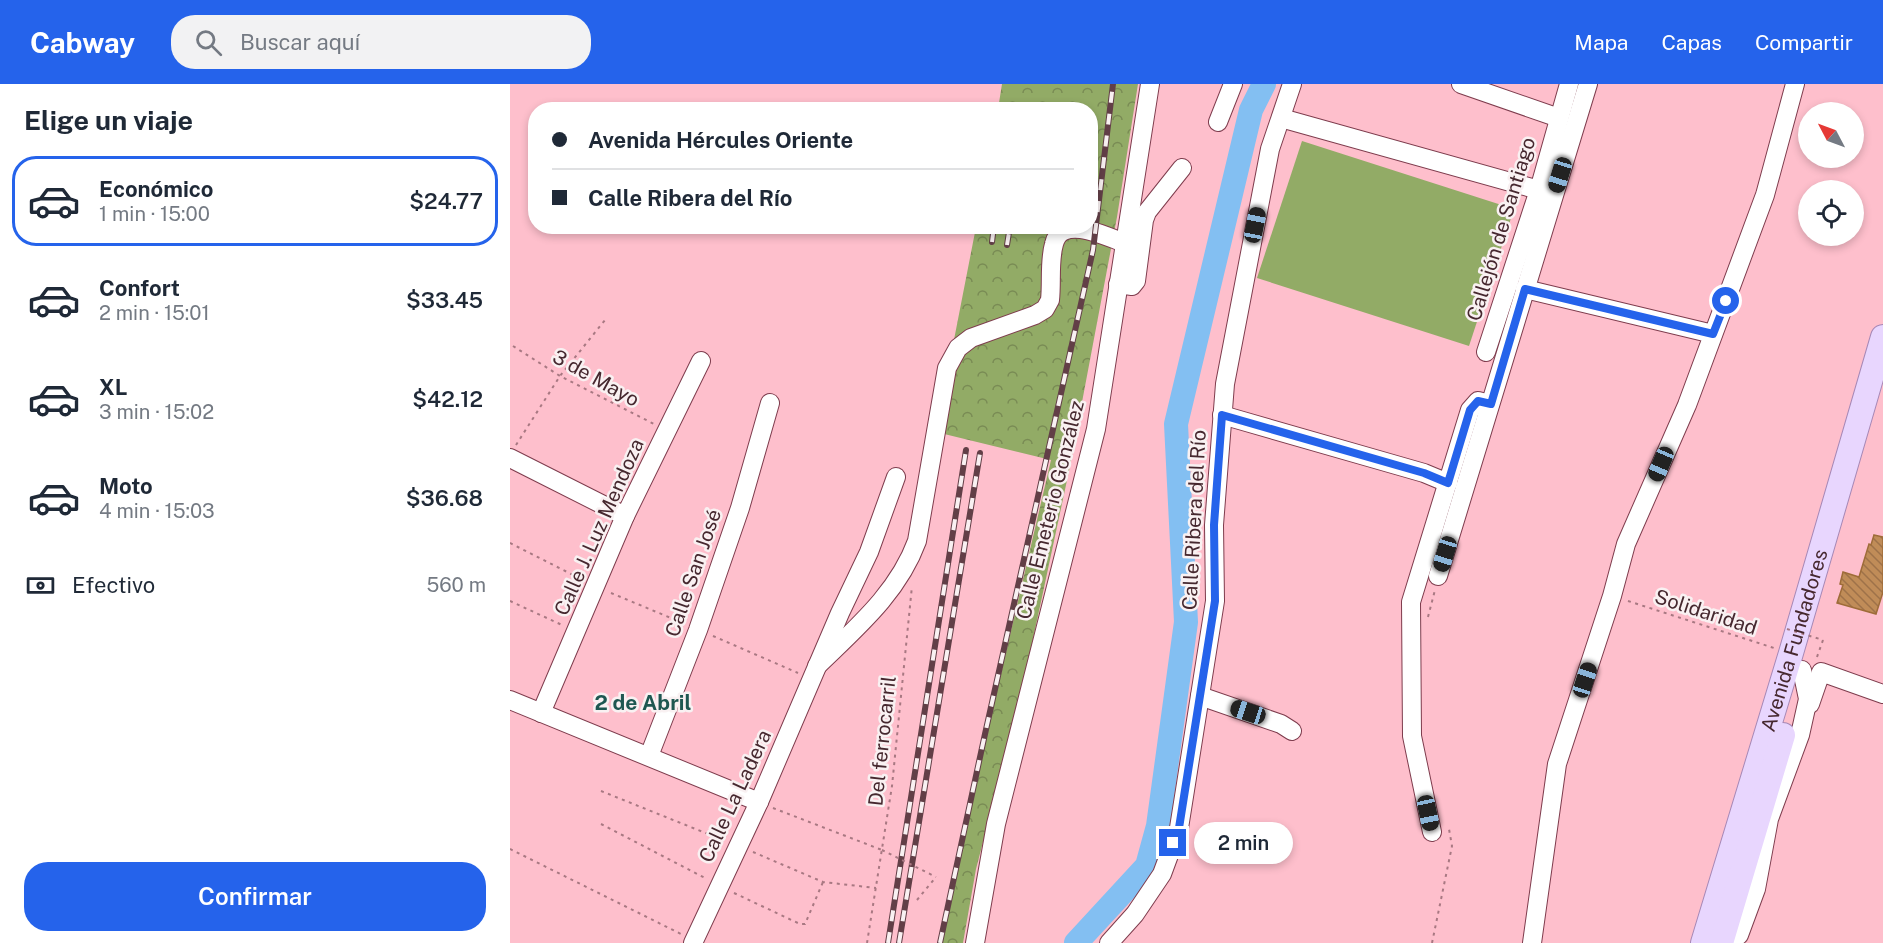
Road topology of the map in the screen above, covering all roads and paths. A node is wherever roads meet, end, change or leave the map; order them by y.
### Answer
1 (1150, 84) edge
2 (1233, 84) edge
3 (1292, 84) edge
4 (1461, 84) edge
5 (1569, 84) edge
6 (1588, 84) edge
7 (1795, 84) edge
8 (1281, 118) junction
9 (1559, 118) junction
10 (1218, 122) dead end
11 (1182, 168) dead end
12 (1539, 190) junction
13 (1098, 233) edge
14 (1060, 234) edge
15 (1124, 243) junction
16 (1118, 284) junction
17 (1525, 289) junction
18 (605, 320) dead end
19 (1713, 334) junction
20 (1883, 337) edge
21 (513, 346) dead end
22 (1486, 352) dead end
23 (701, 361) dead end
24 (560, 376) junction
25 (1883, 393) edge
26 (770, 403) dead end
27 (1491, 404) junction
28 (1222, 415) junction
29 (667, 431) junction
30 (513, 452) edge
31 (896, 477) dead end
32 (1448, 483) junction
33 (625, 516) junction
34 (510, 543) edge
35 (914, 576) dead end
36 (1438, 576) joint
37 (595, 586) junction
38 (1612, 597) junction
39 (510, 601) edge
40 (1428, 617) dead end
41 (1787, 628) dead end
42 (576, 632) junction
43 (1803, 661) junction
44 (817, 666) junction
45 (1883, 694) edge
46 (1200, 696) junction
47 (510, 700) edge
48 (541, 713) junction
49 (1292, 731) dead end
50 (1800, 735) junction
51 (649, 756) junction
52 (759, 802) junction
53 (601, 824) dead end
54 (1440, 827) joint
55 (510, 849) edge
56 (882, 850) junction
57 (823, 882) dead end
58 (719, 886) junction
59 (917, 900) dead end
60 (693, 942) edge
61 (867, 943) edge
62 (975, 943) edge
63 (1109, 943) edge
64 (1432, 943) edge
65 (1532, 943) edge
66 (1703, 943) edge
67 (1721, 943) edge
68 (1728, 943) edge

1 - 15 street, Calle Emeterio González
2 - 10 street
3 - 8 street, Calle Ribera del Río
4 - 9 street, Callejón de Santiago
5 - 9 street, Callejón de Santiago
6 - 17 street, Callejón de Santiago
7 - 19 street
8 - 12 street
8 - 28 street, Calle Ribera del Río
9 - 12 street, Callejón de Santiago
11 - 16 street
12 - 22 street, Callejón de Santiago
13 - 15 street, Calle La Ladera
14 - 44 street, Calle La Ladera
15 - 16 street, Calle Emeterio González
16 - 62 street, Calle Emeterio González
17 - 19 street
17 - 27 street, Callejón de Santiago
18 - 24 path
19 - 38 street
20 - 43 main road, Avenida Fundadores
21 - 24 path, 3 de Mayo
23 - 29 street, Calle J. Luz Mendoza
24 - 29 path, 3 de Mayo
24 - 30 path
25 - 43 main road, Avenida Fundadores
26 - 51 street, Calle San José
27 - 32 street
27 - 36 street, Callejón de Santiago
28 - 32 street
28 - 46 street, Calle Ribera del Río
29 - 33 street, Calle J. Luz Mendoza
30 - 33 street
31 - 44 street, Calle La Ladera
32 - 54 street
33 - 37 street, Calle J. Luz Mendoza
34 - 37 path
35 - 56 path, Del ferrocarril
36 - 40 path
37 - 42 street, Calle J. Luz Mendoza
38 - 43 path, Solidaridad
38 - 65 street
39 - 42 path
41 - 43 path, bridge
42 - 48 street, Calle J. Luz Mendoza
43 - 50 street
43 - 66 main road, Avenida Fundadores
43 - 67 main road, Avenida Fundadores
44 - 52 street, Calle La Ladera
45 - 50 street
46 - 49 street
46 - 63 street, Calle Ribera del Río
47 - 48 street
48 - 51 street
50 - 68 street
51 - 52 street
52 - 56 path
52 - 58 street, Calle La Ladera
53 - 58 path
54 - 64 path
55 - 60 path
56 - 59 path, bridge
56 - 61 path, Del ferrocarril
57 - 58 path
58 - 60 street, Calle La Ladera

